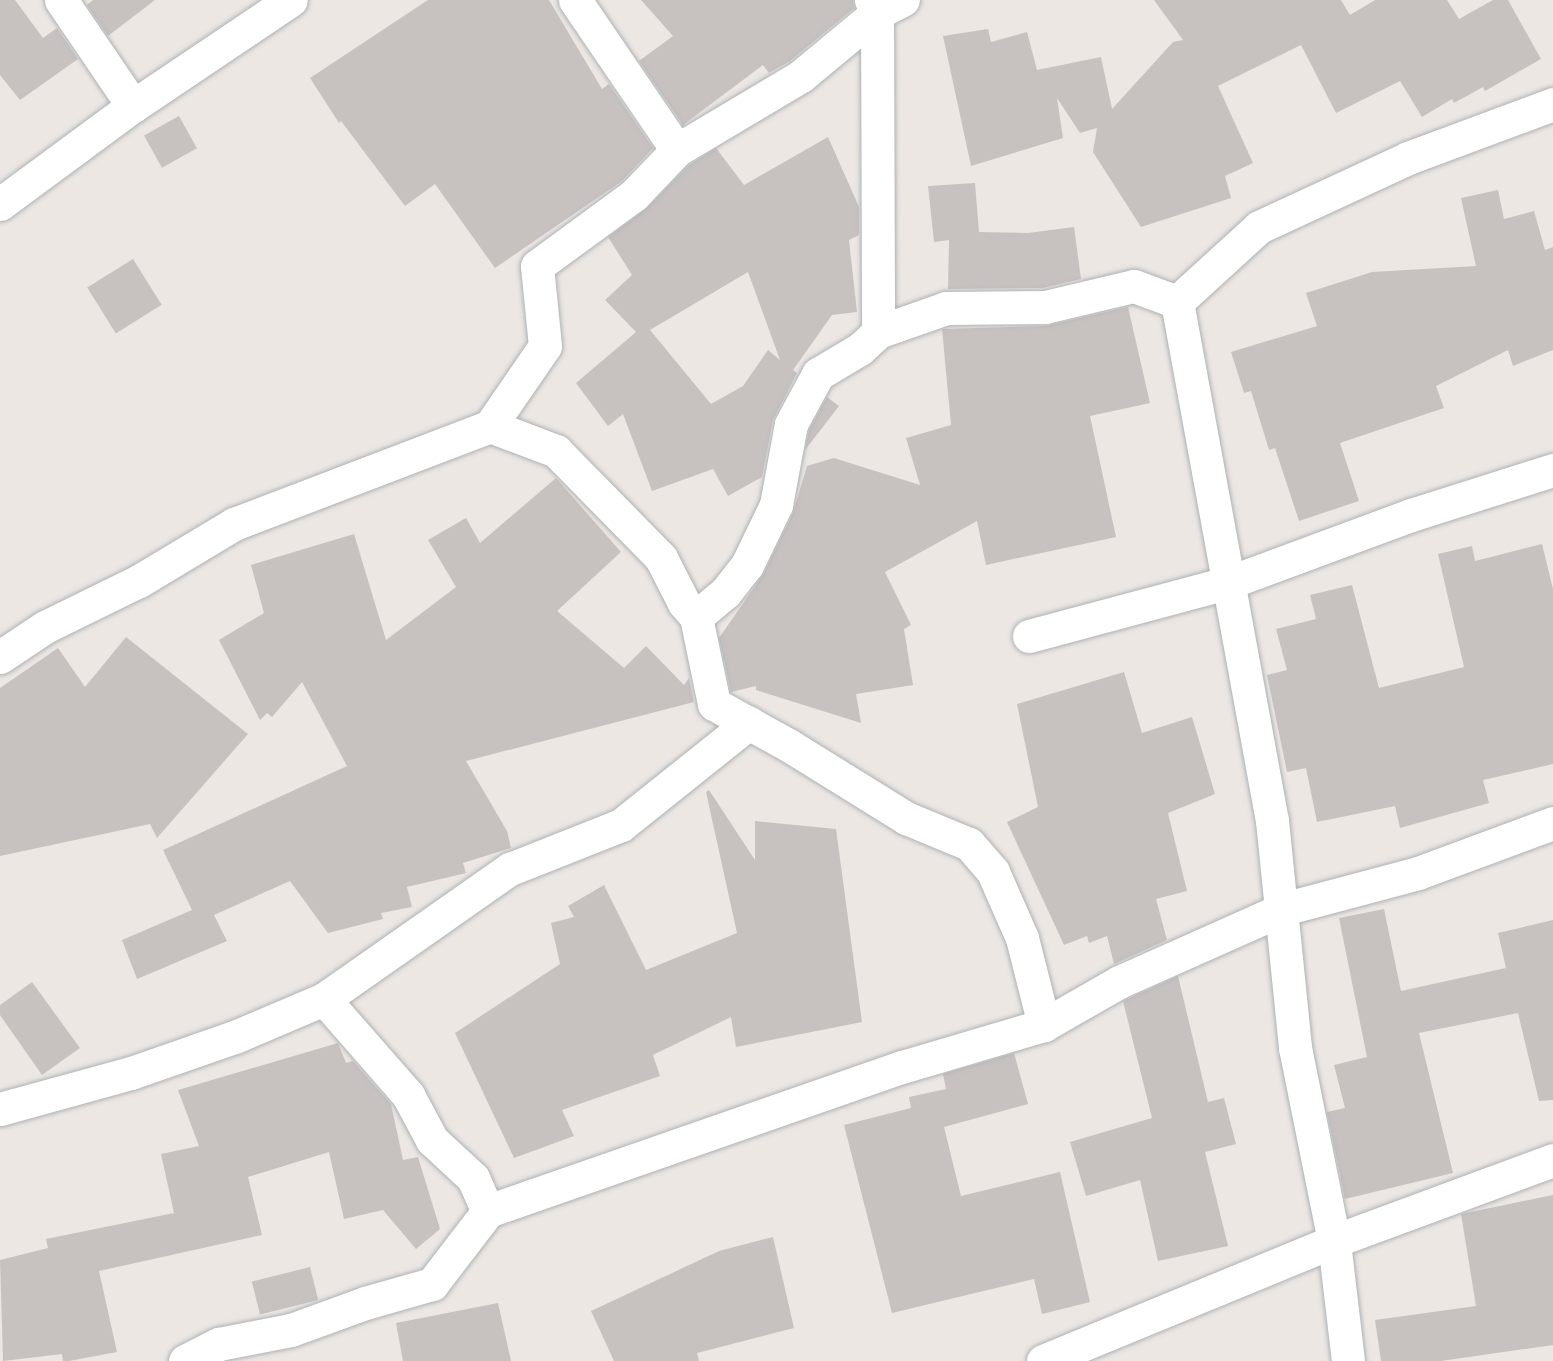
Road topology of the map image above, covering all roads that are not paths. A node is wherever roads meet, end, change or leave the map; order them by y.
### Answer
1 (61, 0) edge
2 (291, 0) edge
3 (575, 0) edge
4 (884, 4) edge
5 (1553, 104) edge
6 (133, 106) junction
7 (677, 150) junction
8 (0, 204) edge
9 (1177, 302) junction
10 (878, 332) junction
11 (490, 426) junction
12 (1553, 470) edge
13 (1230, 582) junction
14 (696, 617) junction
15 (1029, 636) dead end
16 (0, 657) edge
17 (748, 723) junction
18 (1553, 823) edge
19 (1283, 909) junction
20 (324, 999) junction
21 (1044, 1025) junction
22 (0, 1109) edge
23 (1553, 1160) edge
24 (488, 1211) junction
25 (1334, 1241) junction
26 (185, 1361) edge
27 (1043, 1361) edge
28 (1348, 1361) edge

1 - 6 street
2 - 6 street
3 - 7 street
4 - 7 street
4 - 10 street
5 - 9 street
6 - 8 street
7 - 11 street
9 - 10 street
9 - 13 street
10 - 14 street
11 - 14 street
11 - 16 street
12 - 13 street
13 - 15 street
13 - 19 street
14 - 17 street
17 - 20 street
17 - 21 street
18 - 19 street
19 - 21 street
19 - 25 street
20 - 22 street
20 - 24 street
21 - 24 street
23 - 25 street
24 - 26 street
25 - 27 street
25 - 28 street

